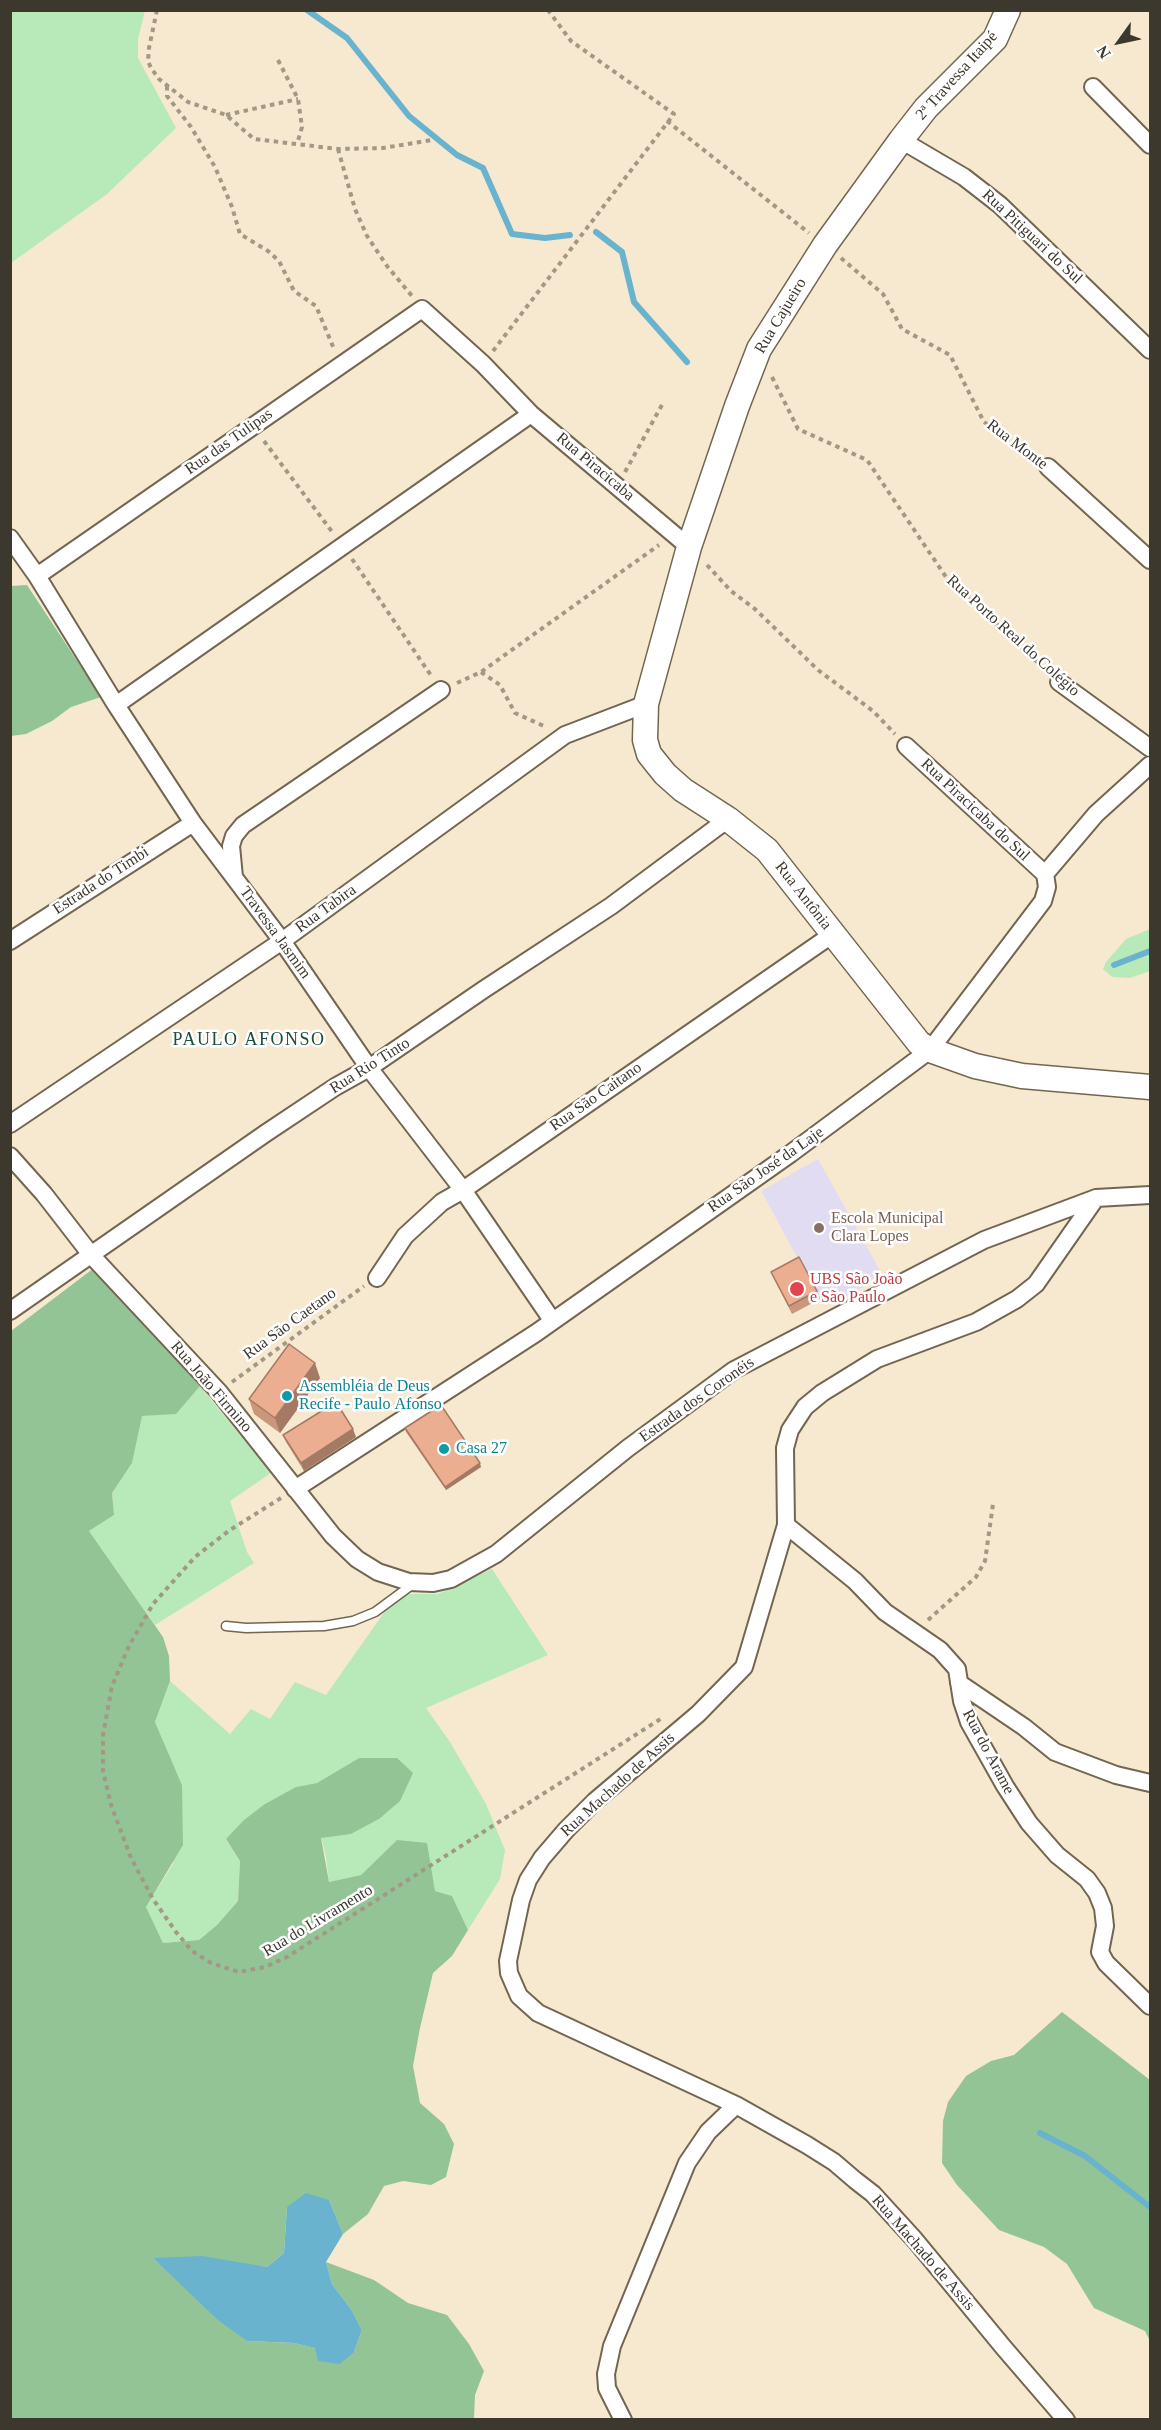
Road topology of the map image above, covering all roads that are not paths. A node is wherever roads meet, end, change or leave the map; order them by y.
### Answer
1 (1008, 10) edge
2 (1094, 87) dead end
3 (901, 140) junction
4 (1150, 145) edge
5 (422, 309) joint
6 (1150, 350) edge
7 (531, 414) junction
8 (1048, 467) road end
9 (10, 538) edge
10 (682, 540) junction
11 (1150, 560) edge
12 (37, 576) junction
13 (1059, 682) road end
14 (441, 690) road end
15 (646, 704) junction
16 (116, 705) junction
17 (906, 746) road end
18 (1150, 748) edge
19 (1150, 765) edge
20 (728, 819) junction
21 (193, 823) junction
22 (1045, 874) junction
23 (234, 878) junction
24 (833, 934) junction
25 (10, 941) edge
26 (282, 941) junction
27 (930, 1050) junction
28 (369, 1068) junction
29 (1150, 1087) edge
30 (10, 1124) edge
31 (10, 1156) edge
32 (463, 1190) junction
33 (1150, 1195) edge
34 (1096, 1198) junction
35 (92, 1256) junction
36 (377, 1278) road end
37 (10, 1311) edge
38 (552, 1320) junction
39 (295, 1489) junction
40 (786, 1525) junction
41 (415, 1582) junction
42 (432, 1583) joint
43 (226, 1626) dead end
44 (959, 1683) junction
45 (1150, 1783) edge
46 (1150, 2006) edge
47 (736, 2105) junction
48 (623, 2420) edge
49 (1066, 2420) edge

1 - 3 street, 2ª Travessa Itaipé
2 - 4 street
3 - 6 street, Rua Pitiguari do Sul
3 - 10 street, Rua Cajueiro
5 - 7 street, Rua Piracicaba
5 - 12 street, Rua das Tulipas
7 - 10 street, Rua Piracicaba
7 - 16 street
8 - 11 street, Rua Monte
9 - 12 street, Travessa Jasmim
10 - 15 street, Rua Antônia
12 - 16 street, Travessa Jasmim
13 - 18 street, Rua Porto Real do Colégio
14 - 23 street
15 - 20 street, Rua Antônia
15 - 26 street, Rua Tabira
16 - 21 street, Travessa Jasmim
17 - 22 street, Rua Piracicaba do Sul
19 - 22 street
20 - 24 street, Rua Antônia
20 - 28 street, Rua Rio Tinto
21 - 23 street, Travessa Jasmim
21 - 25 street, Estrada do Timbi
22 - 27 street, Rua São José da Laje
23 - 26 street, Travessa Jasmim
24 - 27 street, Rua Antônia
24 - 32 street, Rua São Caitano
26 - 28 street, Travessa Jasmim
26 - 30 street, Rua Tabira
27 - 29 street, Rua Antônia
27 - 38 street, Rua São José da Laje
28 - 32 street, Travessa Jasmim
28 - 35 street, Rua Rio Tinto
31 - 35 street, Rua João Firmino
32 - 36 street, Rua São Caitano
32 - 38 street, Travessa Jasmim
33 - 34 street, Estrada dos Coronéis
34 - 40 street, Rua Machado de Assis
34 - 42 street, Estrada dos Coronéis
35 - 37 street, Rua Rio Tinto
35 - 39 street, Rua João Firmino
38 - 39 street, Rua São José da Laje
39 - 41 street, Rua João Firmino
40 - 44 street, Rua do Arame
40 - 47 street, Rua Machado de Assis
41 - 42 street, Rua João Firmino
41 - 43 lane
44 - 45 street
44 - 46 street, Rua do Arame
47 - 48 street
47 - 49 street, Rua Machado de Assis

